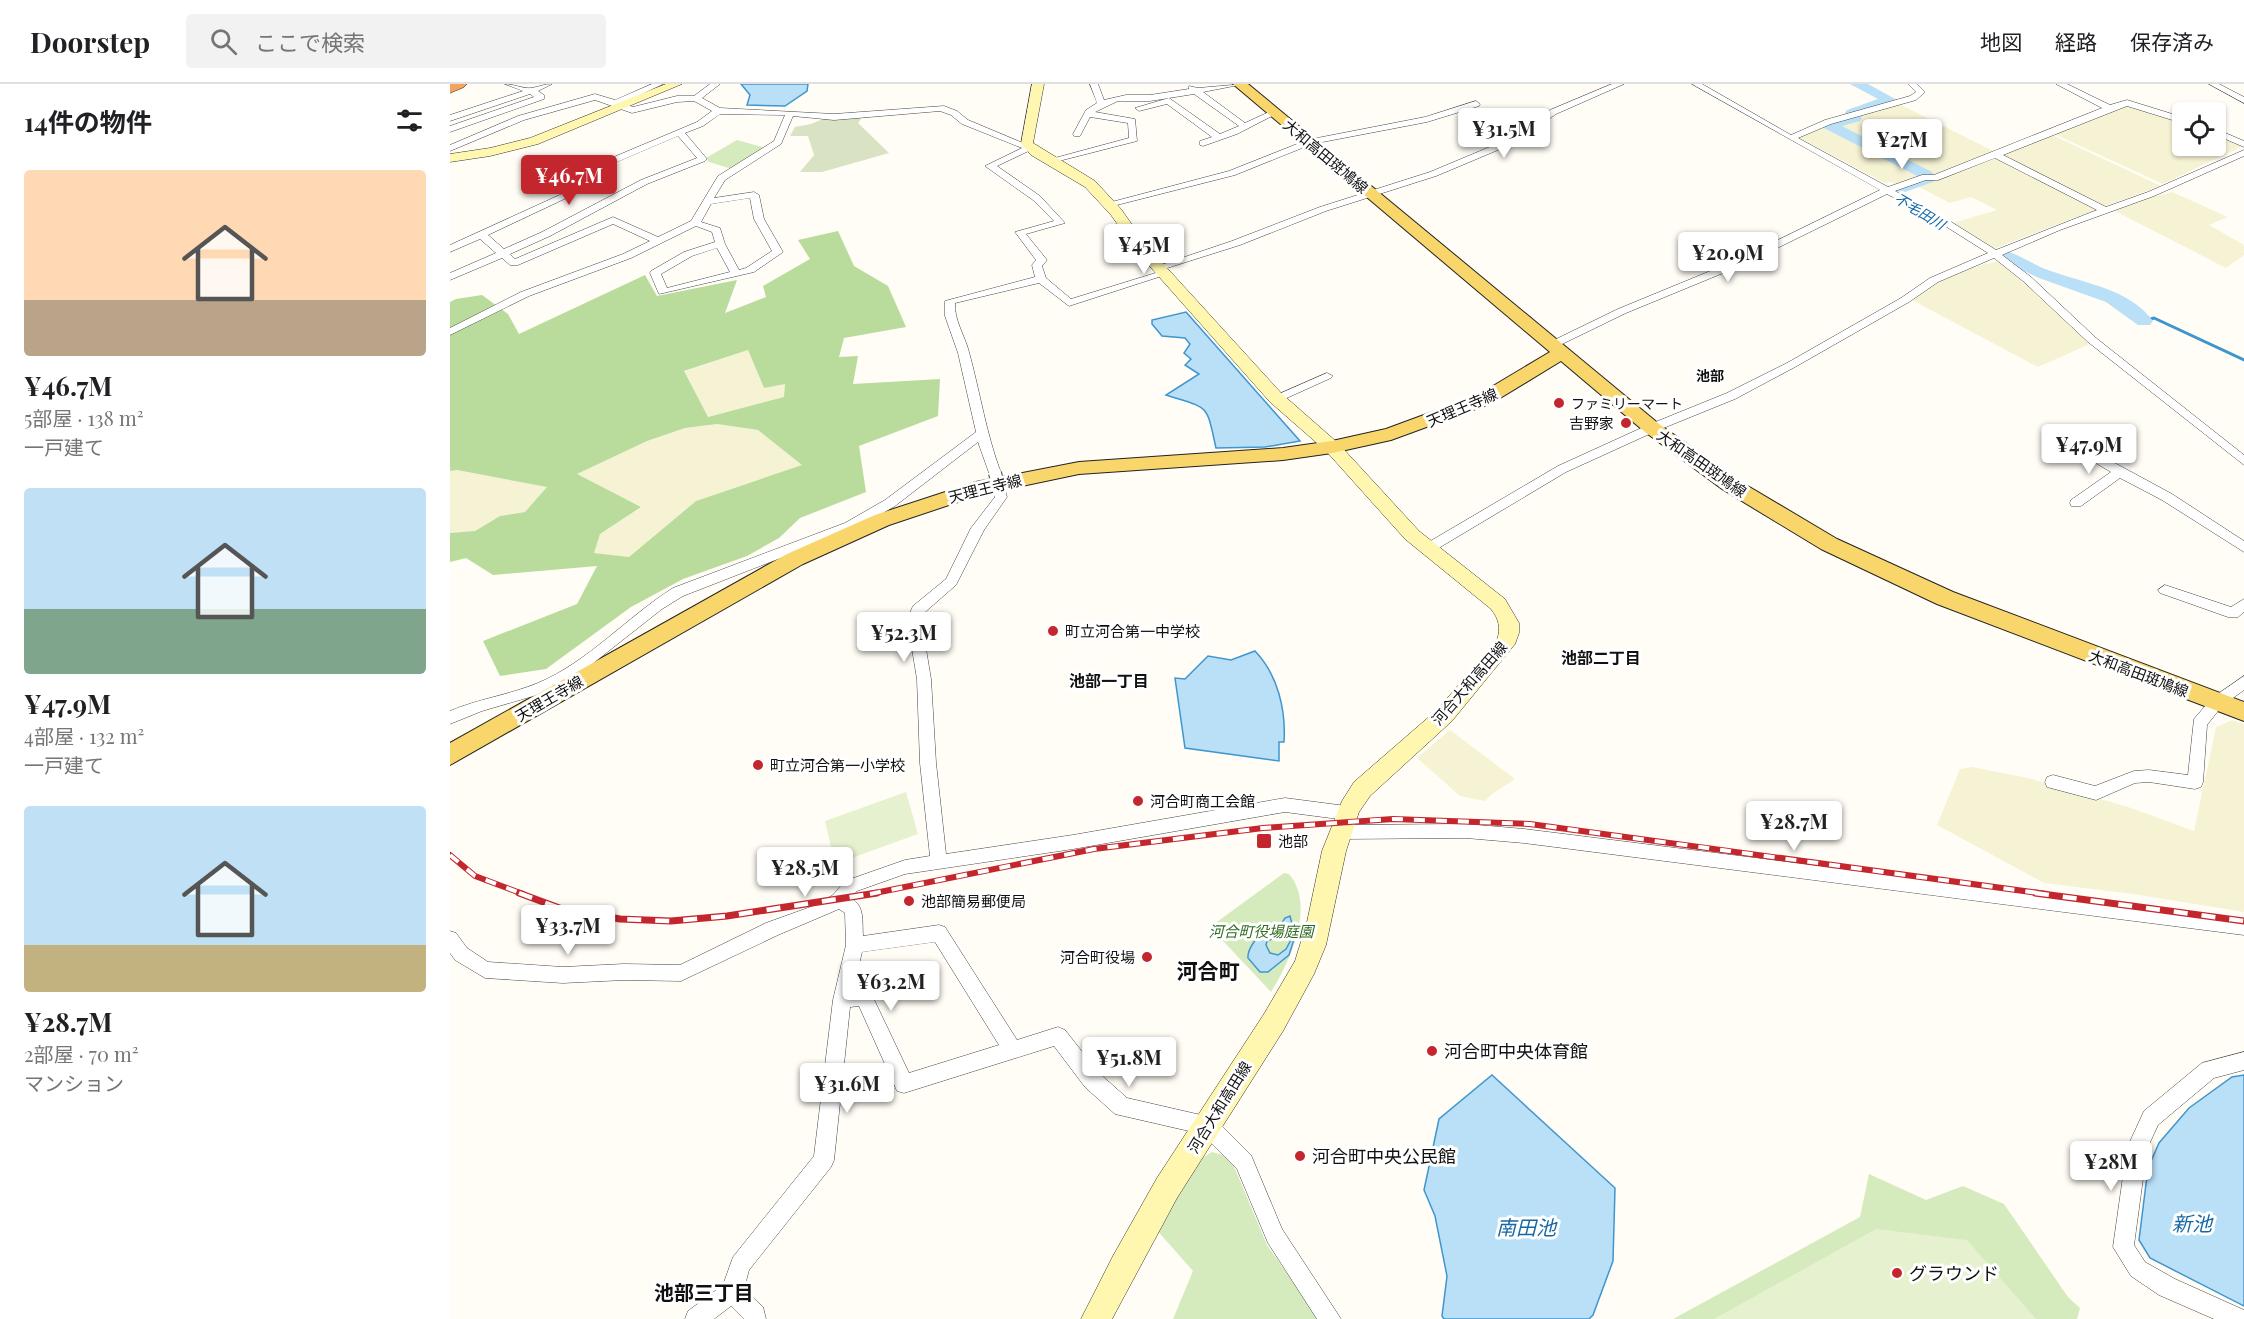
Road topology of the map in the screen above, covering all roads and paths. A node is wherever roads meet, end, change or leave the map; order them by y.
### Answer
1 (459, 84) edge
2 (509, 84) edge
3 (548, 84) edge
4 (592, 84) edge
5 (659, 84) edge
6 (676, 84) edge
7 (716, 84) edge
8 (1038, 84) edge
9 (1094, 84) edge
10 (1131, 84) edge
11 (1240, 84) edge
12 (1620, 84) edge
13 (1696, 84) edge
14 (1912, 84) edge
15 (2060, 84) edge
16 (2213, 84) edge
17 (1154, 85) edge
18 (450, 88) edge
19 (1192, 88) edge
20 (531, 91) junction
21 (1139, 96) junction
22 (1162, 96) junction
23 (595, 97) junction
24 (696, 98) junction
25 (2244, 100) edge
26 (620, 104) junction
27 (1102, 104) junction
28 (1476, 104) dead end
29 (1138, 108) dead end
30 (2109, 108) junction
31 (507, 111) junction
32 (718, 111) junction
33 (790, 113) junction
34 (1274, 113) junction
35 (1088, 114) junction
36 (2172, 117) edge
37 (450, 118) edge
38 (522, 118) junction
39 (1245, 127) junction
40 (450, 129) edge
41 (1028, 130) junction
42 (680, 133) junction
43 (1077, 134) dead end
44 (2226, 136) edge
45 (1218, 137) junction
46 (1791, 138) junction
47 (1005, 139) junction
48 (1203, 142) dead end
49 (1310, 142) junction
50 (2244, 144) edge
51 (450, 148) edge
52 (1030, 148) junction
53 (2244, 153) edge
54 (1995, 155) junction
55 (450, 158) edge
56 (1054, 162) junction
57 (1890, 191) junction
58 (1371, 193) junction
59 (706, 202) junction
60 (1109, 204) junction
61 (2105, 210) junction
62 (695, 223) junction
63 (480, 234) junction
64 (657, 240) junction
65 (720, 244) junction
66 (450, 249) edge
67 (503, 252) junction
68 (1994, 253) junction
69 (1163, 270) junction
70 (736, 273) junction
71 (450, 277) edge
72 (1041, 279) junction
73 (450, 332) edge
74 (1557, 349) junction
75 (1327, 376) dead end
76 (1276, 398) junction
77 (1652, 428) junction
78 (982, 434) junction
79 (2076, 446) dead end
80 (1332, 447) junction
81 (2244, 461) edge
82 (2120, 472) junction
83 (2076, 503) dead end
84 (2244, 547) edge
85 (1427, 549) junction
86 (2165, 590) dead end
87 (2244, 604) edge
88 (2244, 682) edge
89 (2217, 702) junction
90 (2244, 712) edge
91 (450, 718) edge
92 (450, 754) edge
93 (2053, 782) dead end
94 (1344, 822) junction
95 (939, 861) junction
96 (839, 900) junction
97 (2244, 927) edge
98 (450, 939) edge
99 (855, 945) junction
100 (842, 1000) junction
101 (1013, 1050) junction
102 (2244, 1060) edge
103 (1207, 1125) junction
104 (732, 1292) junction
105 (696, 1319) edge
106 (755, 1319) edge
107 (1096, 1319) edge
108 (1330, 1319) edge
109 (2239, 1319) edge

1 - 18 highway
2 - 20 street
3 - 20 street
4 - 23 street
5 - 26 street
6 - 26 main road
7 - 24 street
8 - 41 main road
9 - 27 street
10 - 21 street
11 - 19 street
11 - 34 main road, 大和高田斑鳩線
12 - 58 street
13 - 46 street
14 - 46 street
15 - 30 street
16 - 25 street
17 - 22 street
19 - 22 street
19 - 39 street
20 - 31 street
20 - 37 street
21 - 22 street
21 - 27 street
23 - 26 street
23 - 38 street
24 - 26 street
24 - 32 street
26 - 55 main road
27 - 35 street
28 - 49 street
29 - 45 street
30 - 36 street
30 - 54 street
31 - 38 street
31 - 40 street
32 - 33 street
32 - 42 street
33 - 47 street
33 - 59 street
34 - 39 street
34 - 49 main road, 大和高田斑鳩線
35 - 43 street
35 - 56 street
38 - 51 street
39 - 45 street
41 - 47 main road
41 - 52 main road
42 - 63 street
42 - 67 street
44 - 50 street
45 - 48 street
46 - 57 street
47 - 52 street
49 - 58 main road, 大和高田斑鳩線
49 - 60 street
52 - 56 main road, 河合大和高田線
52 - 72 street
53 - 61 street
54 - 57 street
54 - 61 street
56 - 60 main road, 河合大和高田線
57 - 68 street
57 - 74 street
58 - 69 street
58 - 74 main road, 大和高田斑鳩線
59 - 62 street
59 - 70 street
60 - 69 main road, 河合大和高田線
61 - 68 street
62 - 64 street
62 - 65 street
63 - 66 street
63 - 67 street
64 - 67 street
64 - 73 street
65 - 70 street
65 - 70 street
67 - 71 street
68 - 77 street
68 - 81 street
69 - 72 street
69 - 76 main road, 河合大和高田線
72 - 78 street
74 - 77 main road, 大和高田斑鳩線
74 - 80 main road, 天理王寺線
75 - 76 street
76 - 80 main road, 河合大和高田線
77 - 85 street
77 - 89 main road, 大和高田斑鳩線
78 - 91 street
78 - 95 street, bridge
79 - 82 street
80 - 85 main road, 河合大和高田線
80 - 92 main road, 天理王寺線
82 - 83 street
82 - 84 street
85 - 94 main road, 河合大和高田線
86 - 87 street
88 - 89 street
89 - 90 main road, 大和高田斑鳩線
89 - 93 street
94 - 95 street
94 - 97 street
94 - 103 main road, 河合大和高田線
95 - 96 street
96 - 98 street
96 - 99 street
99 - 100 street
99 - 101 street
100 - 101 street
100 - 104 street
101 - 103 street
102 - 109 street
103 - 107 main road, 河合大和高田線
103 - 108 street
104 - 105 street
104 - 106 street

